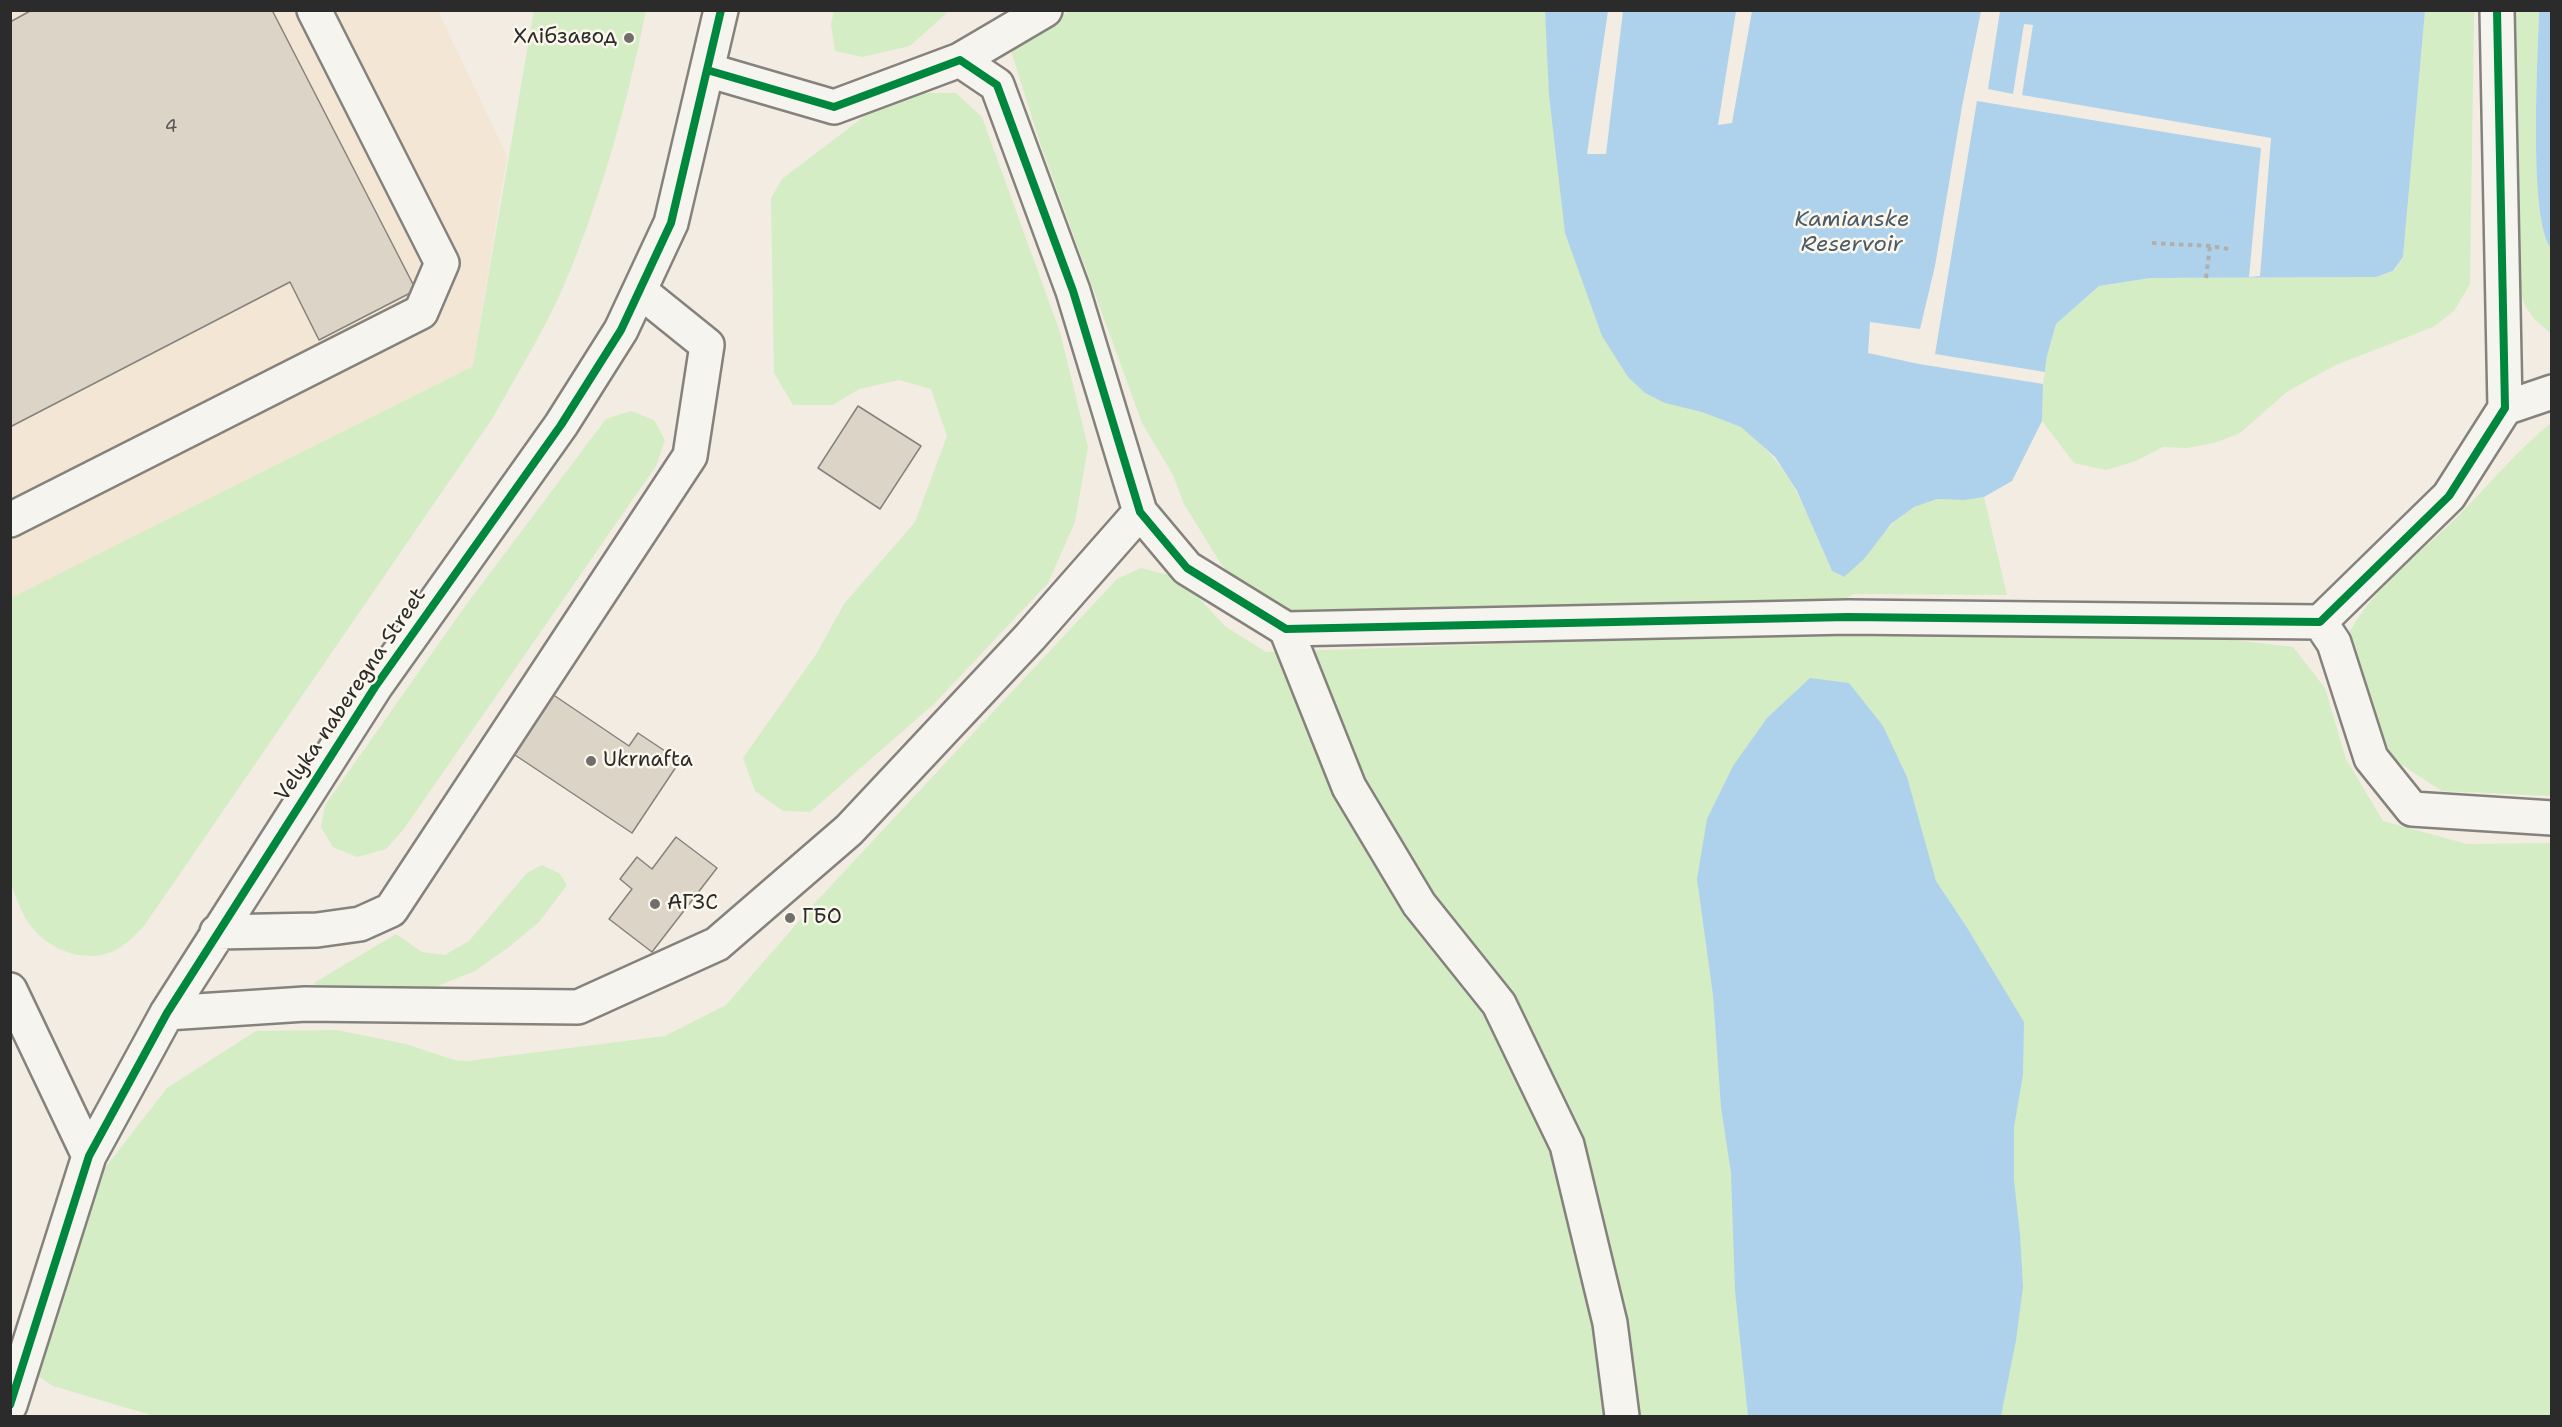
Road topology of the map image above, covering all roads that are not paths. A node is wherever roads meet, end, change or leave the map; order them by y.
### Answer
1 (314, 10) edge
2 (721, 10) edge
3 (1045, 10) edge
4 (2497, 10) edge
5 (960, 60) junction
6 (707, 70) junction
7 (639, 291) junction
8 (2552, 393) edge
9 (2505, 408) junction
10 (1140, 512) junction
11 (10, 520) edge
12 (2320, 622) junction
13 (1286, 629) junction
14 (2552, 818) edge
15 (218, 932) junction
16 (10, 990) edge
17 (167, 1013) junction
18 (89, 1156) junction
19 (10, 1405) edge
20 (1622, 1416) edge

1 - 11 street
2 - 6 street, Velyka naberegna Street
3 - 5 street
4 - 9 street
5 - 6 street
5 - 10 street
6 - 7 street, Velyka naberegna Street
7 - 15 street, Velyka naberegna Street
7 - 15 street
8 - 9 street
9 - 12 street
10 - 13 street
10 - 17 street
12 - 13 street
12 - 14 street
13 - 20 street
15 - 17 street, Velyka naberegna Street
16 - 18 street
17 - 18 street, Velyka naberegna Street
18 - 19 street, Velyka naberegna Street

